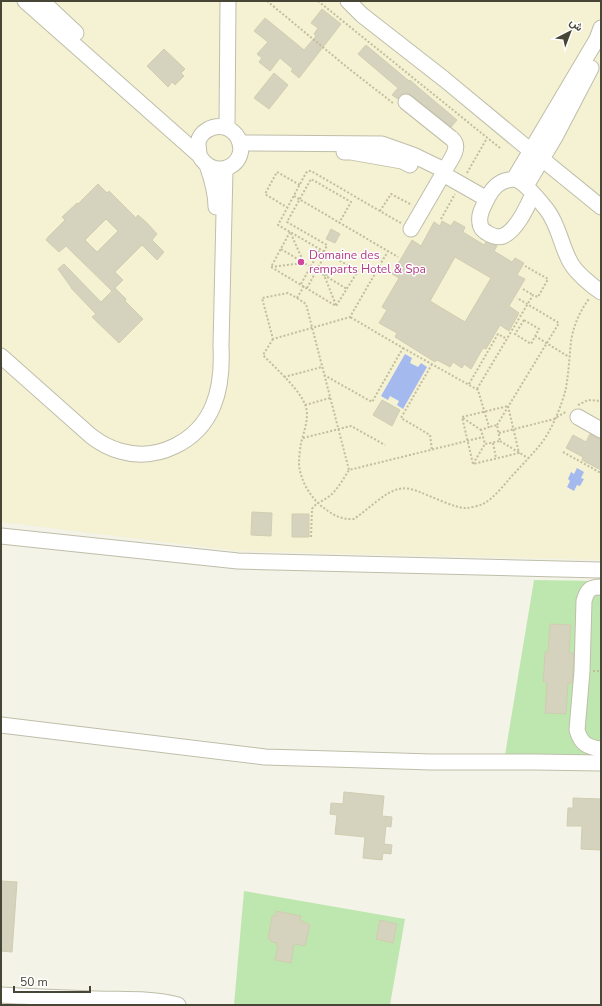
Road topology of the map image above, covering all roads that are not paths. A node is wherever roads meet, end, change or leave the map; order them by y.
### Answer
1 (25, 1) edge
2 (42, 1) edge
3 (228, 1) edge
4 (348, 1) edge
5 (601, 28) edge
6 (601, 49) edge
7 (117, 77) junction
8 (406, 102) road end
9 (227, 128) junction
10 (240, 148) junction
11 (201, 155) junction
12 (537, 155) junction
13 (225, 169) junction
14 (442, 174) junction
15 (525, 187) junction
16 (487, 199) junction
17 (601, 207) edge
18 (411, 229) road end
19 (599, 290) edge
20 (1, 345) edge
21 (217, 346) junction
22 (1, 356) edge
23 (53, 397) junction
24 (573, 412) road end
25 (601, 430) edge
26 (1, 536) edge
27 (601, 570) edge
28 (601, 587) edge
29 (1, 725) edge
30 (601, 749) edge
31 (601, 763) edge
32 (1, 995) edge
33 (178, 1005) edge

1 - 7 street
2 - 7 street
3 - 9 street
4 - 12 street
5 - 12 street
6 - 12 street
7 - 11 street
8 - 14 street
9 - 10 street
9 - 11 street
10 - 13 street
10 - 14 street
11 - 13 street
11 - 21 street
12 - 15 street
12 - 17 street
13 - 21 street
14 - 16 street
14 - 18 street
15 - 16 street
15 - 16 street
15 - 19 street
20 - 23 street
21 - 23 street
22 - 23 street
24 - 25 street
26 - 27 street
28 - 30 street
29 - 31 street
32 - 33 street

